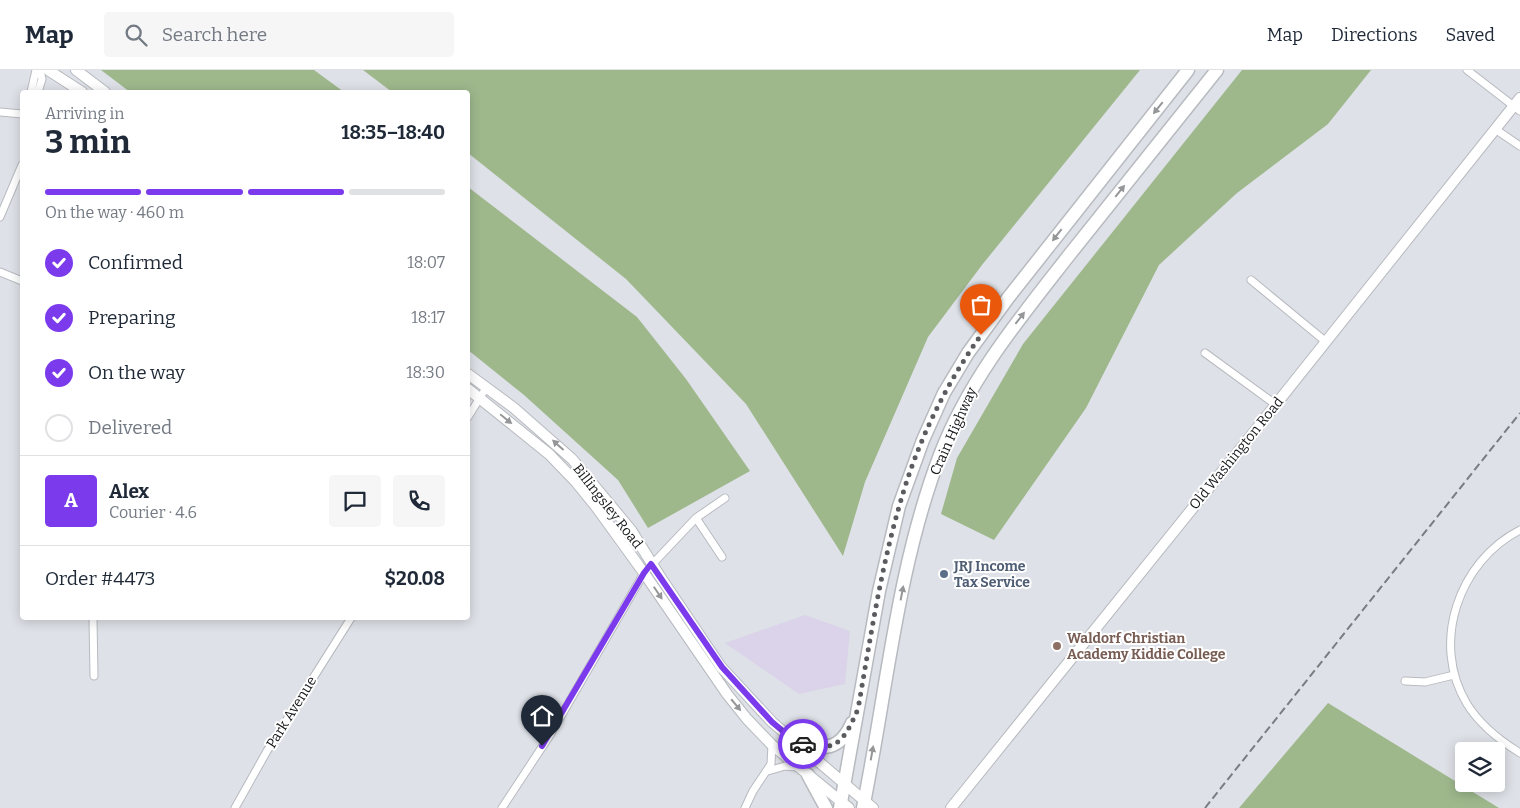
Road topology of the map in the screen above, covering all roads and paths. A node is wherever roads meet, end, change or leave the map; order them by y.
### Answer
1 (36, 70) edge
2 (40, 70) edge
3 (48, 70) edge
4 (76, 70) edge
5 (1188, 70) edge
6 (1217, 70) edge
7 (1466, 70) edge
8 (31, 90) edge
9 (39, 90) edge
10 (79, 90) edge
11 (103, 90) edge
12 (1518, 105) edge
13 (0, 112) edge
14 (20, 114) edge
15 (1495, 129) junction
16 (1520, 146) edge
17 (20, 170) edge
18 (0, 217) edge
19 (0, 272) edge
20 (20, 280) edge
21 (1251, 280) dead end
22 (1326, 341) junction
23 (1205, 353) dead end
24 (470, 376) edge
25 (486, 388) junction
26 (470, 390) edge
27 (480, 398) junction
28 (1275, 404) junction
29 (470, 414) edge
30 (725, 498) dead end
31 (696, 518) junction
32 (1520, 530) edge
33 (722, 557) dead end
34 (651, 564) junction
35 (644, 573) junction
36 (93, 620) edge
37 (350, 620) edge
38 (1454, 675) junction
39 (94, 676) dead end
40 (1405, 681) dead end
41 (858, 709) junction
42 (797, 743) junction
43 (772, 745) junction
44 (1520, 753) edge
45 (798, 766) junction
46 (768, 771) junction
47 (808, 775) junction
48 (846, 784) junction
49 (844, 806) edge
50 (867, 806) edge
51 (235, 808) edge
52 (502, 808) edge
53 (745, 808) edge
54 (826, 808) edge
55 (950, 808) edge

1 - 8 street
2 - 9 street
3 - 10 main road
4 - 11 main road
5 -> 41 highway, Crain Highway
50 -> 6 highway, Crain Highway
7 - 12 street
12 - 15 main road, Old Washington Road
13 - 14 street
15 - 16 street
15 - 22 main road, Old Washington Road
17 - 18 street
19 - 20 street
21 - 22 street
22 - 28 main road, Old Washington Road
23 - 28 street
24 - 25 main road, Billingsley Road
25 - 27 street
34 -> 25 main road, Billingsley Road
26 - 27 main road, Billingsley Road
27 - 29 street
27 -> 35 main road, Billingsley Road
28 - 55 main road, Old Washington Road
30 - 31 street
31 - 33 street
31 - 34 street
32 - 38 street
34 - 35 street
34 - 42 main road, Billingsley Road
35 -> 43 main road, Billingsley Road
35 - 52 street
36 - 39 street
37 - 51 street, Park Avenue
38 - 40 street
38 - 44 street
41 - 42 highway
41 - 48 highway, Crain Highway
42 - 48 main road, Billingsley Road
43 - 45 main road, Billingsley Road
43 - 46 street
45 - 46 street
45 - 47 main road, Billingsley Road
46 - 53 street
47 - 49 main road, Billingsley Road
47 - 54 highway
48 - 49 highway, Crain Highway
48 - 50 main road, Billingsley Road

